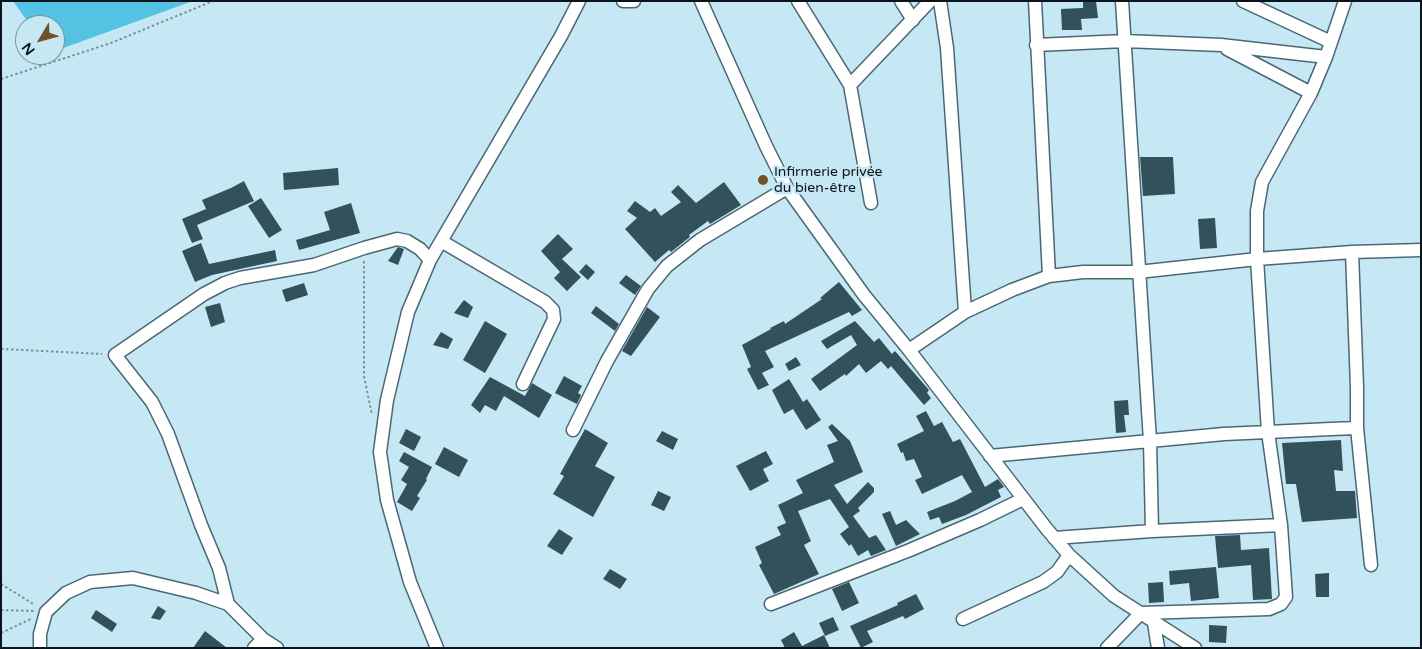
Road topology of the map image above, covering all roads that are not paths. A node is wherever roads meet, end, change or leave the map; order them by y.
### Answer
1 (579, 1) edge
2 (623, 1) edge
3 (634, 1) edge
4 (701, 1) edge
5 (798, 1) edge
6 (901, 1) edge
7 (930, 1) edge
8 (940, 1) edge
9 (1034, 1) edge
10 (1122, 1) edge
11 (1243, 1) edge
12 (1345, 1) edge
13 (913, 20) junction
14 (1125, 41) junction
15 (1332, 42) junction
16 (1036, 45) junction
17 (1221, 45) junction
18 (1326, 57) junction
19 (850, 85) junction
20 (1311, 93) junction
21 (787, 188) junction
22 (871, 203) dead end
23 (440, 241) junction
24 (1421, 250) edge
25 (1352, 252) junction
26 (1257, 259) junction
27 (430, 260) junction
28 (1138, 272) junction
29 (1049, 276) junction
30 (965, 312) junction
31 (909, 350) junction
32 (523, 384) dead end
33 (1357, 428) junction
34 (574, 430) dead end
35 (1268, 432) junction
36 (1150, 441) junction
37 (990, 456) junction
38 (1023, 499) junction
39 (1281, 525) junction
40 (1152, 531) junction
41 (1054, 538) junction
42 (1069, 555) junction
43 (1371, 565) dead end
44 (228, 604) junction
45 (771, 604) dead end
46 (1141, 613) junction
47 (963, 618) dead end
48 (1154, 623) junction
49 (258, 643) edge
50 (40, 648) edge
51 (277, 648) edge
52 (437, 648) edge
53 (1107, 648) edge
54 (1158, 648) edge
55 (1195, 648) edge

1 - 23 street
2 - 3 street
4 - 21 street
5 - 19 street
6 - 13 street
7 - 13 street
8 - 30 street
9 - 16 street
10 - 14 street
11 - 15 street
12 - 15 street
13 - 19 street
14 - 16 street
14 - 17 street
14 - 28 street
15 - 18 street
16 - 29 street
17 - 18 street
17 - 20 street
18 - 20 street
19 - 22 street
20 - 26 street
21 - 31 street
21 - 34 street
23 - 27 street
23 - 32 street
24 - 25 street
25 - 26 street
25 - 33 street
26 - 28 street
26 - 35 street
27 - 44 street
27 - 52 street
28 - 29 street
28 - 36 street
29 - 30 street
30 - 31 street
31 - 37 street
33 - 35 street
33 - 43 street
35 - 36 street
35 - 39 street
36 - 37 street
36 - 40 street
37 - 38 street
38 - 41 street
38 - 45 street
39 - 40 street
39 - 46 street
40 - 41 street
41 - 42 street
42 - 46 street
42 - 47 street
44 - 49 street
44 - 50 street
46 - 48 street
46 - 53 street
48 - 54 street
48 - 55 street
49 - 51 street

